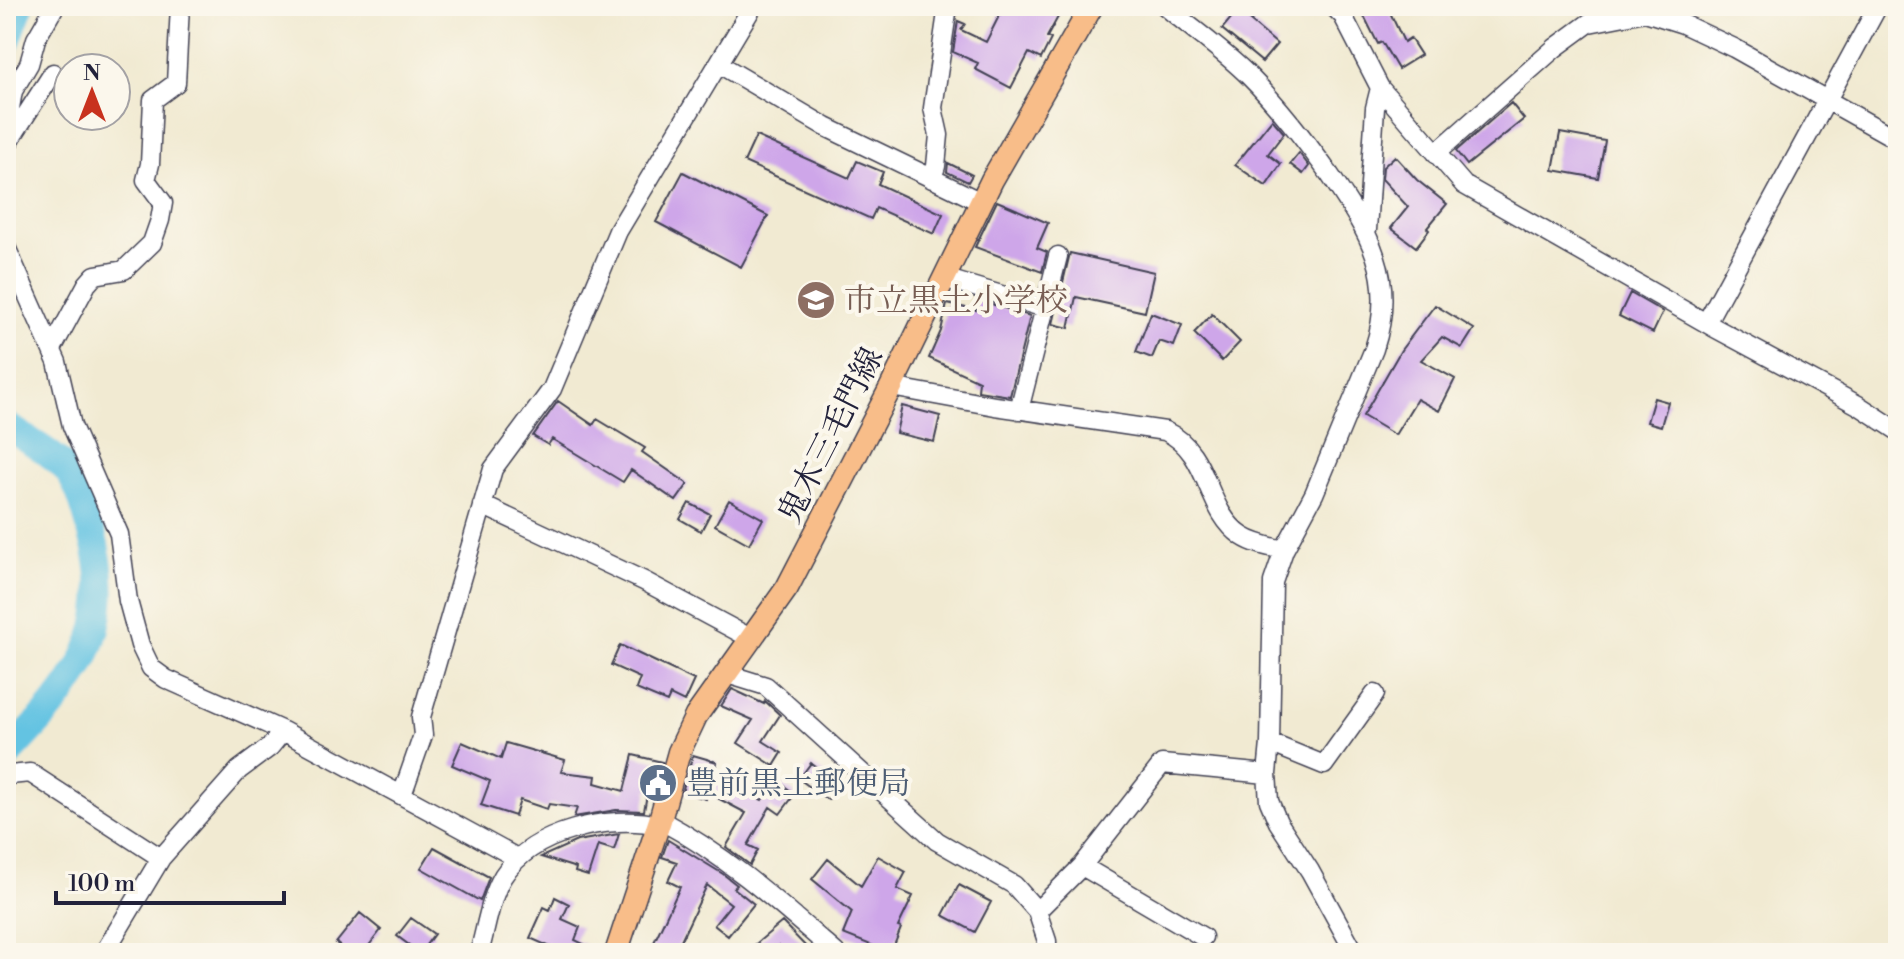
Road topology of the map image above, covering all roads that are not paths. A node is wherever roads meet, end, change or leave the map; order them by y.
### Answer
1 (55, 6) edge
2 (180, 6) edge
3 (753, 6) edge
4 (948, 6) edge
5 (1092, 6) edge
6 (1165, 6) edge
7 (1333, 6) edge
8 (1878, 6) edge
9 (719, 64) junction
10 (52, 75) edge
11 (1380, 88) junction
12 (1827, 100) junction
13 (6, 131) edge
14 (1898, 140) edge
15 (6, 146) edge
16 (1436, 153) junction
17 (932, 179) junction
18 (981, 202) junction
19 (1367, 230) junction
20 (6, 247) edge
21 (1058, 256) dead end
22 (944, 278) junction
23 (1045, 308) junction
24 (1706, 323) junction
25 (52, 349) junction
26 (891, 387) junction
27 (1019, 410) junction
28 (1898, 431) edge
29 (482, 505) junction
30 (1284, 550) junction
31 (752, 639) junction
32 (727, 674) junction
33 (1375, 694) dead end
34 (283, 731) junction
35 (1270, 743) junction
36 (1267, 774) junction
37 (6, 779) edge
38 (402, 795) junction
39 (659, 823) junction
40 (161, 858) junction
41 (517, 858) junction
42 (1082, 866) junction
43 (1037, 911) junction
44 (1203, 937) dead end
45 (104, 953) edge
46 (479, 953) edge
47 (616, 953) edge
48 (836, 953) edge
49 (1047, 953) edge
50 (1355, 953) edge

1 - 13 street
2 - 25 street
3 - 9 street
4 - 17 street
5 - 18 main road, 鬼木三毛門線
6 - 19 street
7 - 11 street
8 - 12 street
9 - 17 street
9 - 29 street
10 - 15 street
11 - 16 street
11 - 19 street
12 - 14 street
12 - 16 street
12 - 24 street
16 - 24 street
17 - 18 street
18 - 22 main road, 鬼木三毛門線
19 - 30 street
20 - 25 street
21 - 23 street
22 - 23 street
22 - 26 main road, 鬼木三毛門線
23 - 27 street
24 - 28 street
25 - 34 street
26 - 27 street
26 - 31 main road, 鬼木三毛門線
27 - 30 street
29 - 31 street
29 - 38 street
30 - 35 street
31 - 32 main road, 鬼木三毛門線
32 - 39 main road, 鬼木三毛門線
32 - 43 street
33 - 35 street
34 - 38 street
34 - 40 street
35 - 36 street
36 - 42 street
36 - 50 street
37 - 40 street
38 - 41 street
39 - 41 street
39 - 47 main road
39 - 48 street
40 - 45 street
41 - 46 street
42 - 43 street
42 - 44 street
43 - 49 street

